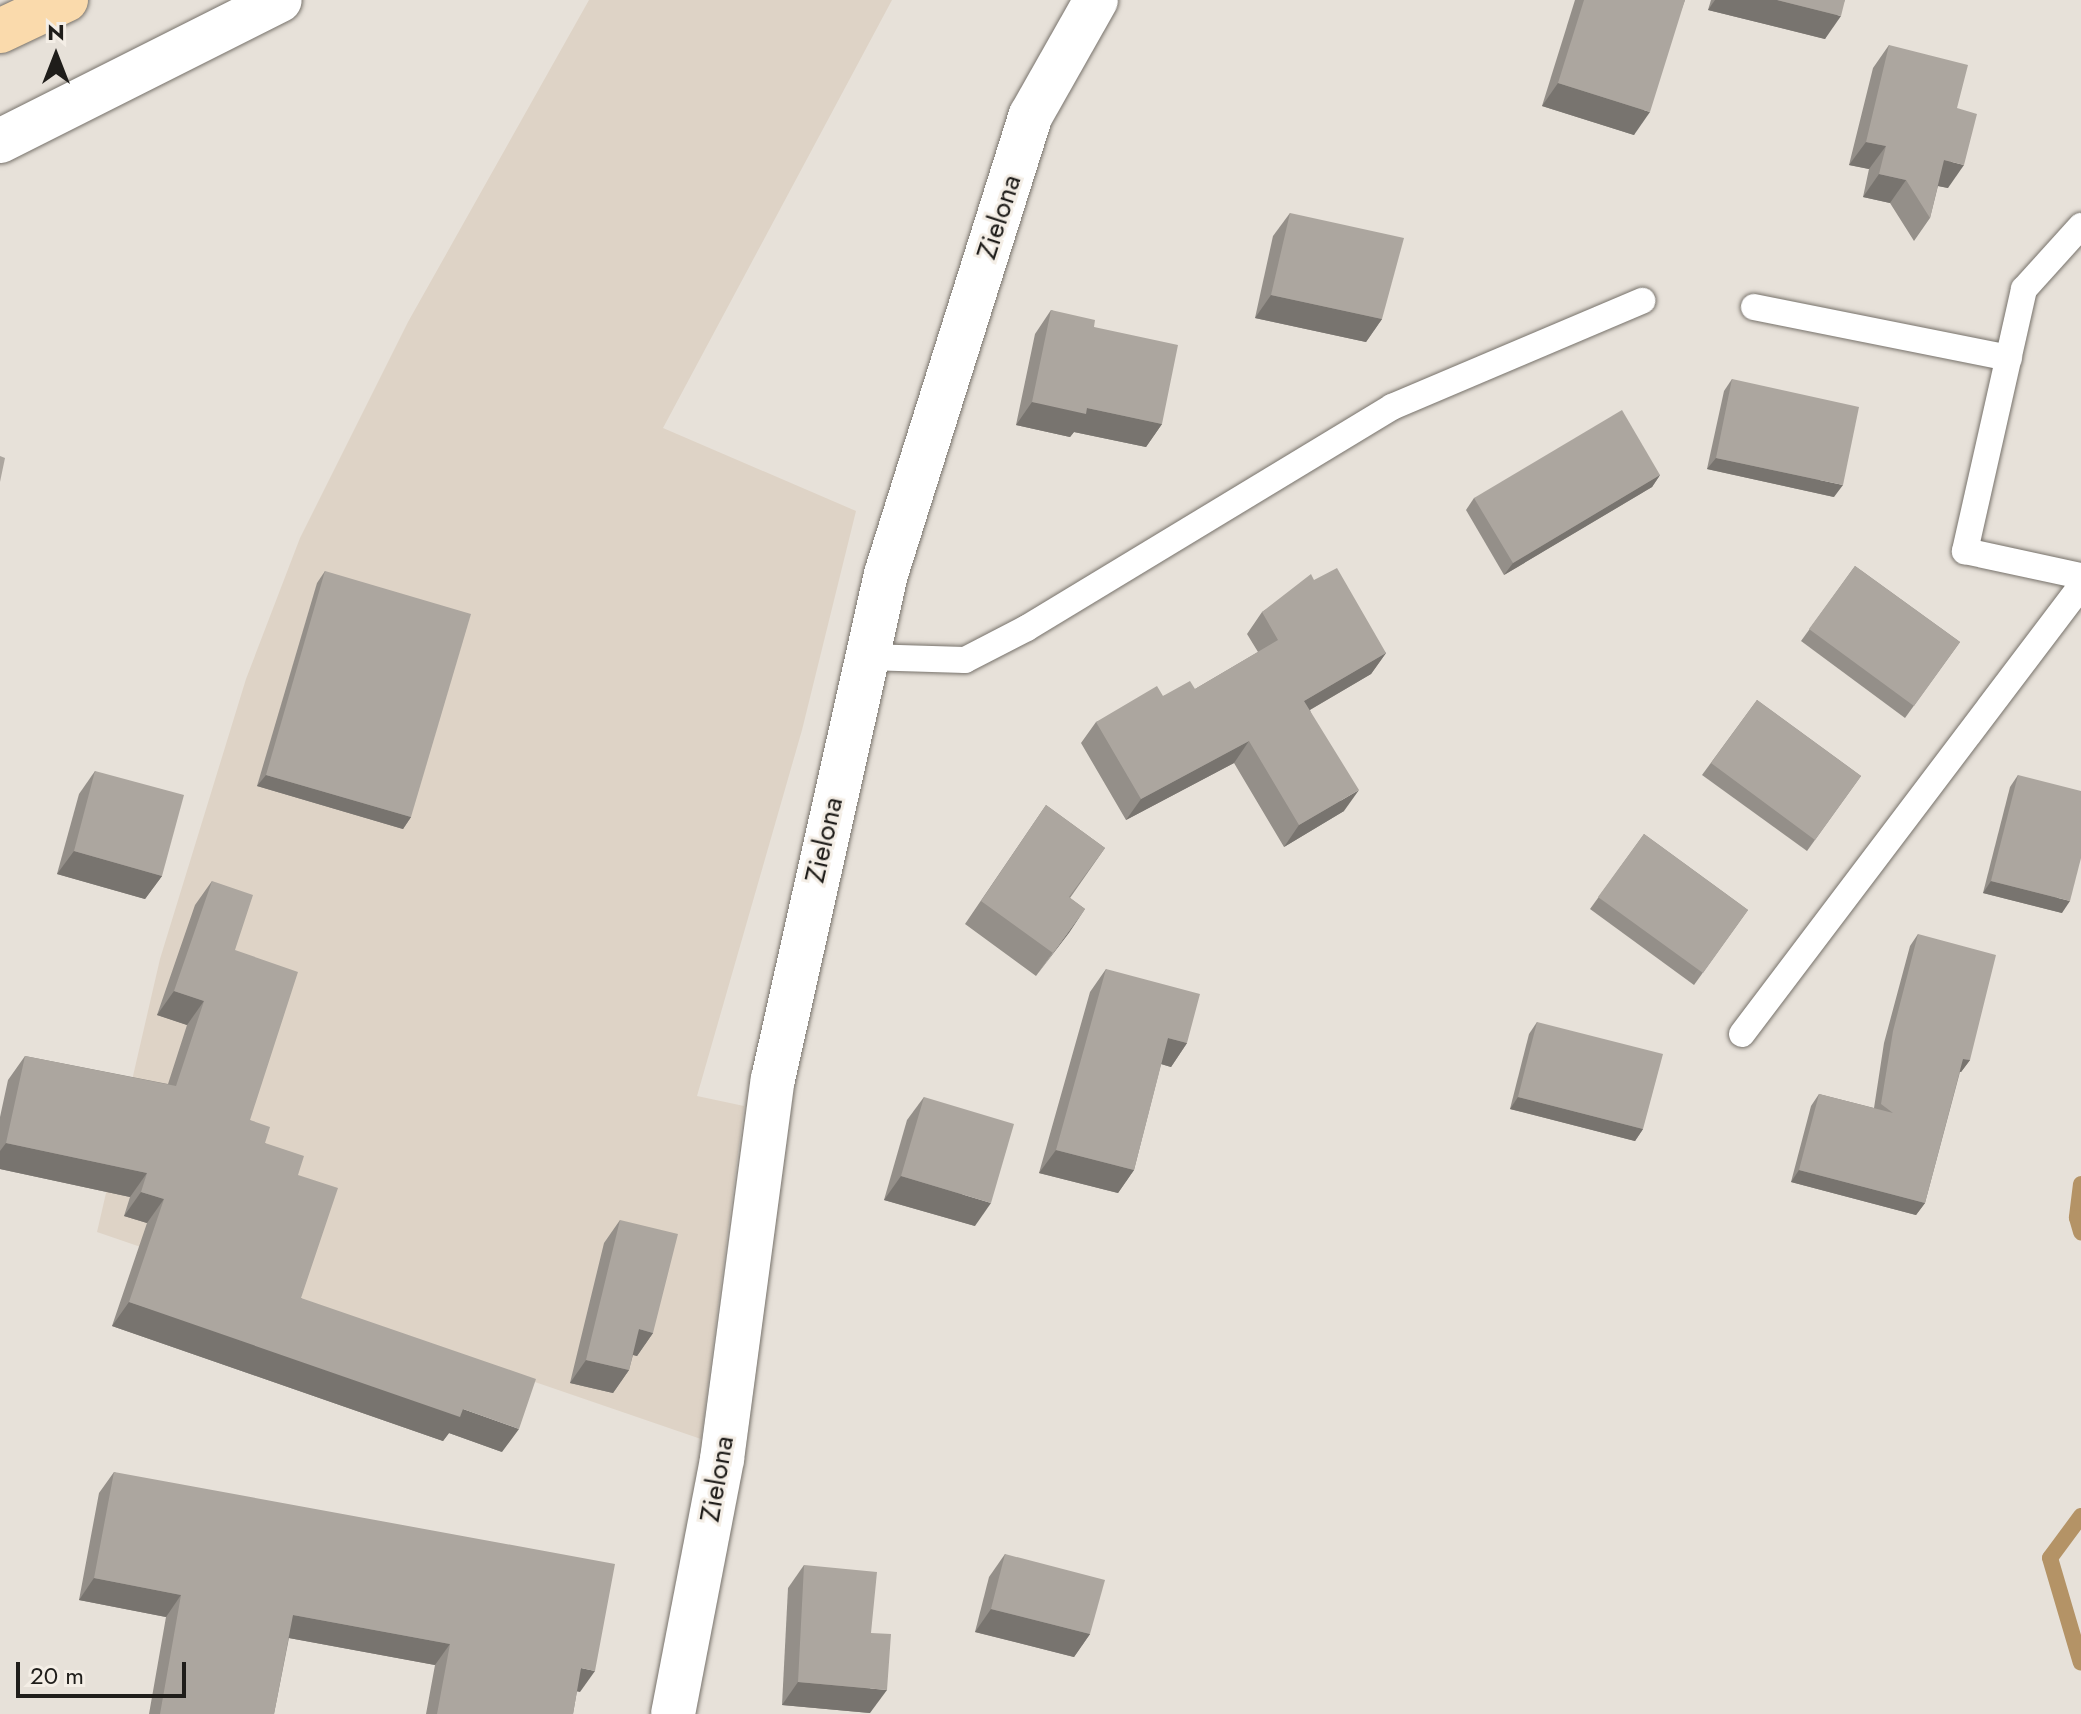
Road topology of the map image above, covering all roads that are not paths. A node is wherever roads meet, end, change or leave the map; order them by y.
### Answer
1 (66, 0) edge
2 (280, 0) edge
3 (1096, 0) edge
4 (0, 31) edge
5 (0, 141) edge
6 (2081, 226) edge
7 (1642, 301) dead end
8 (1754, 307) dead end
9 (2009, 358) junction
10 (2081, 576) edge
11 (2081, 586) edge
12 (866, 657) junction
13 (1742, 1034) dead end
14 (673, 1714) edge

1 - 4 main road
2 - 5 street
3 - 12 street, Zielona
6 - 9 lane
7 - 12 lane
8 - 9 lane
9 - 10 lane
11 - 13 lane
12 - 14 street, Zielona

